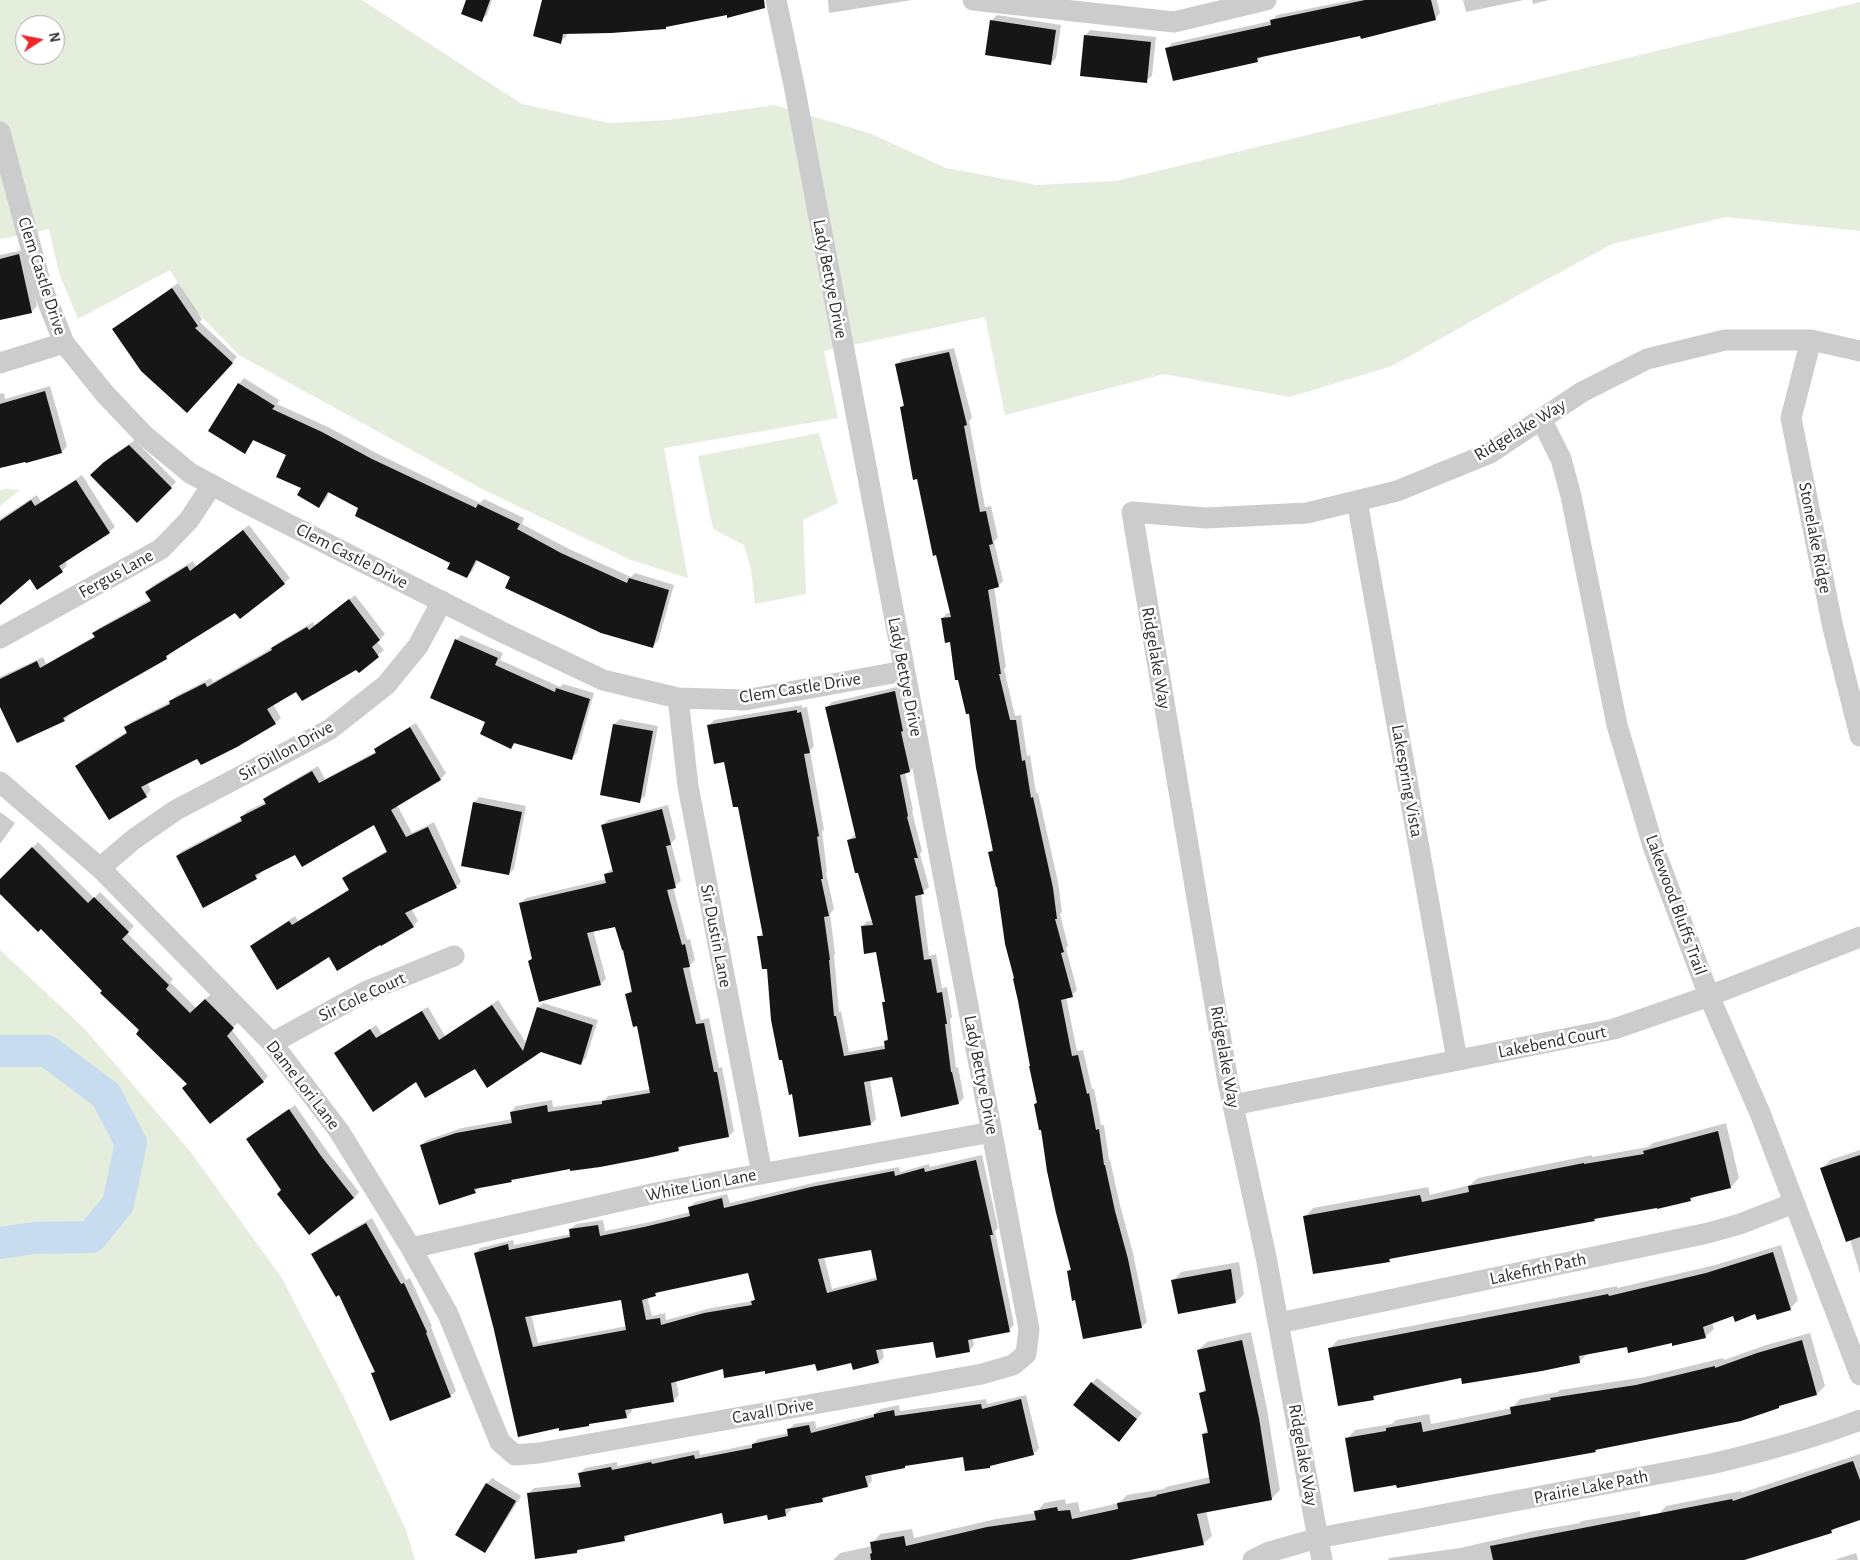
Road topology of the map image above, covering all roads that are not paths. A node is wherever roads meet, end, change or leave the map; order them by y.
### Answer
1 (776, 0) edge
2 (973, 0) edge
3 (1260, 1) edge
4 (1075, 6) edge
5 (0, 132) edge
6 (1811, 340) junction
7 (64, 343) junction
8 (1860, 351) edge
9 (0, 363) edge
10 (1541, 419) junction
11 (212, 485) junction
12 (1357, 501) junction
13 (442, 601) junction
14 (0, 638) edge
15 (904, 671) junction
16 (678, 698) junction
17 (1860, 736) edge
18 (0, 782) edge
19 (100, 868) junction
20 (1860, 937) edge
21 (454, 956) dead end
22 (1710, 996) junction
23 (272, 1043) junction
24 (1457, 1060) junction
25 (1233, 1105) junction
26 (992, 1132) junction
27 (762, 1174) junction
28 (1794, 1203) junction
29 (411, 1248) junction
30 (1279, 1323) junction
31 (1026, 1354) joint
32 (1860, 1375) edge
33 (1860, 1420) edge
34 (515, 1455) joint
35 (1318, 1538) junction
36 (1253, 1560) edge
37 (1322, 1560) edge

1 - 15 street, Lady Bettye Drive
2 - 4 street
3 - 4 street
5 - 7 street, Clem Castle Drive
6 - 8 street, Ridgelake Way
6 - 10 street, Ridgelake Way
6 - 17 street, Stonelake Ridge
7 - 9 street
7 - 11 street, Clem Castle Drive
10 - 12 street, Ridgelake Way
10 - 22 street, Lakewood Bluffs Trail
11 - 13 street, Clem Castle Drive
11 - 14 street, Fergus Lane
12 - 24 street, Lakespring Vista
12 - 25 street, Ridgelake Way
13 - 16 street, Clem Castle Drive
13 - 19 street, Sir Dillon Drive
15 - 16 street, Clem Castle Drive
15 - 26 street, Lady Bettye Drive
16 - 27 street, Sir Dustin Lane
18 - 19 street, Dame Lori Lane
19 - 23 street, Dame Lori Lane
20 - 22 street, Lakebend Court
21 - 23 street, Sir Cole Court
22 - 24 street, Lakebend Court
22 - 28 street, Lakewood Bluffs Trail
23 - 29 street, Dame Lori Lane
24 - 25 street, Lakebend Court
25 - 30 street, Ridgelake Way
26 - 27 street, White Lion Lane
26 - 31 street, Lady Bettye Drive
27 - 29 street, White Lion Lane
28 - 30 street, Lakefirth Path
28 - 32 street, Lakewood Bluffs Trail
29 - 34 street, Dame Lori Lane
30 - 35 street, Ridgelake Way
31 - 34 street, Cavall Drive
33 - 35 street, Prairie Lake Path
35 - 36 street, Prairie Lake Path
35 - 37 street, Ridgelake Way

